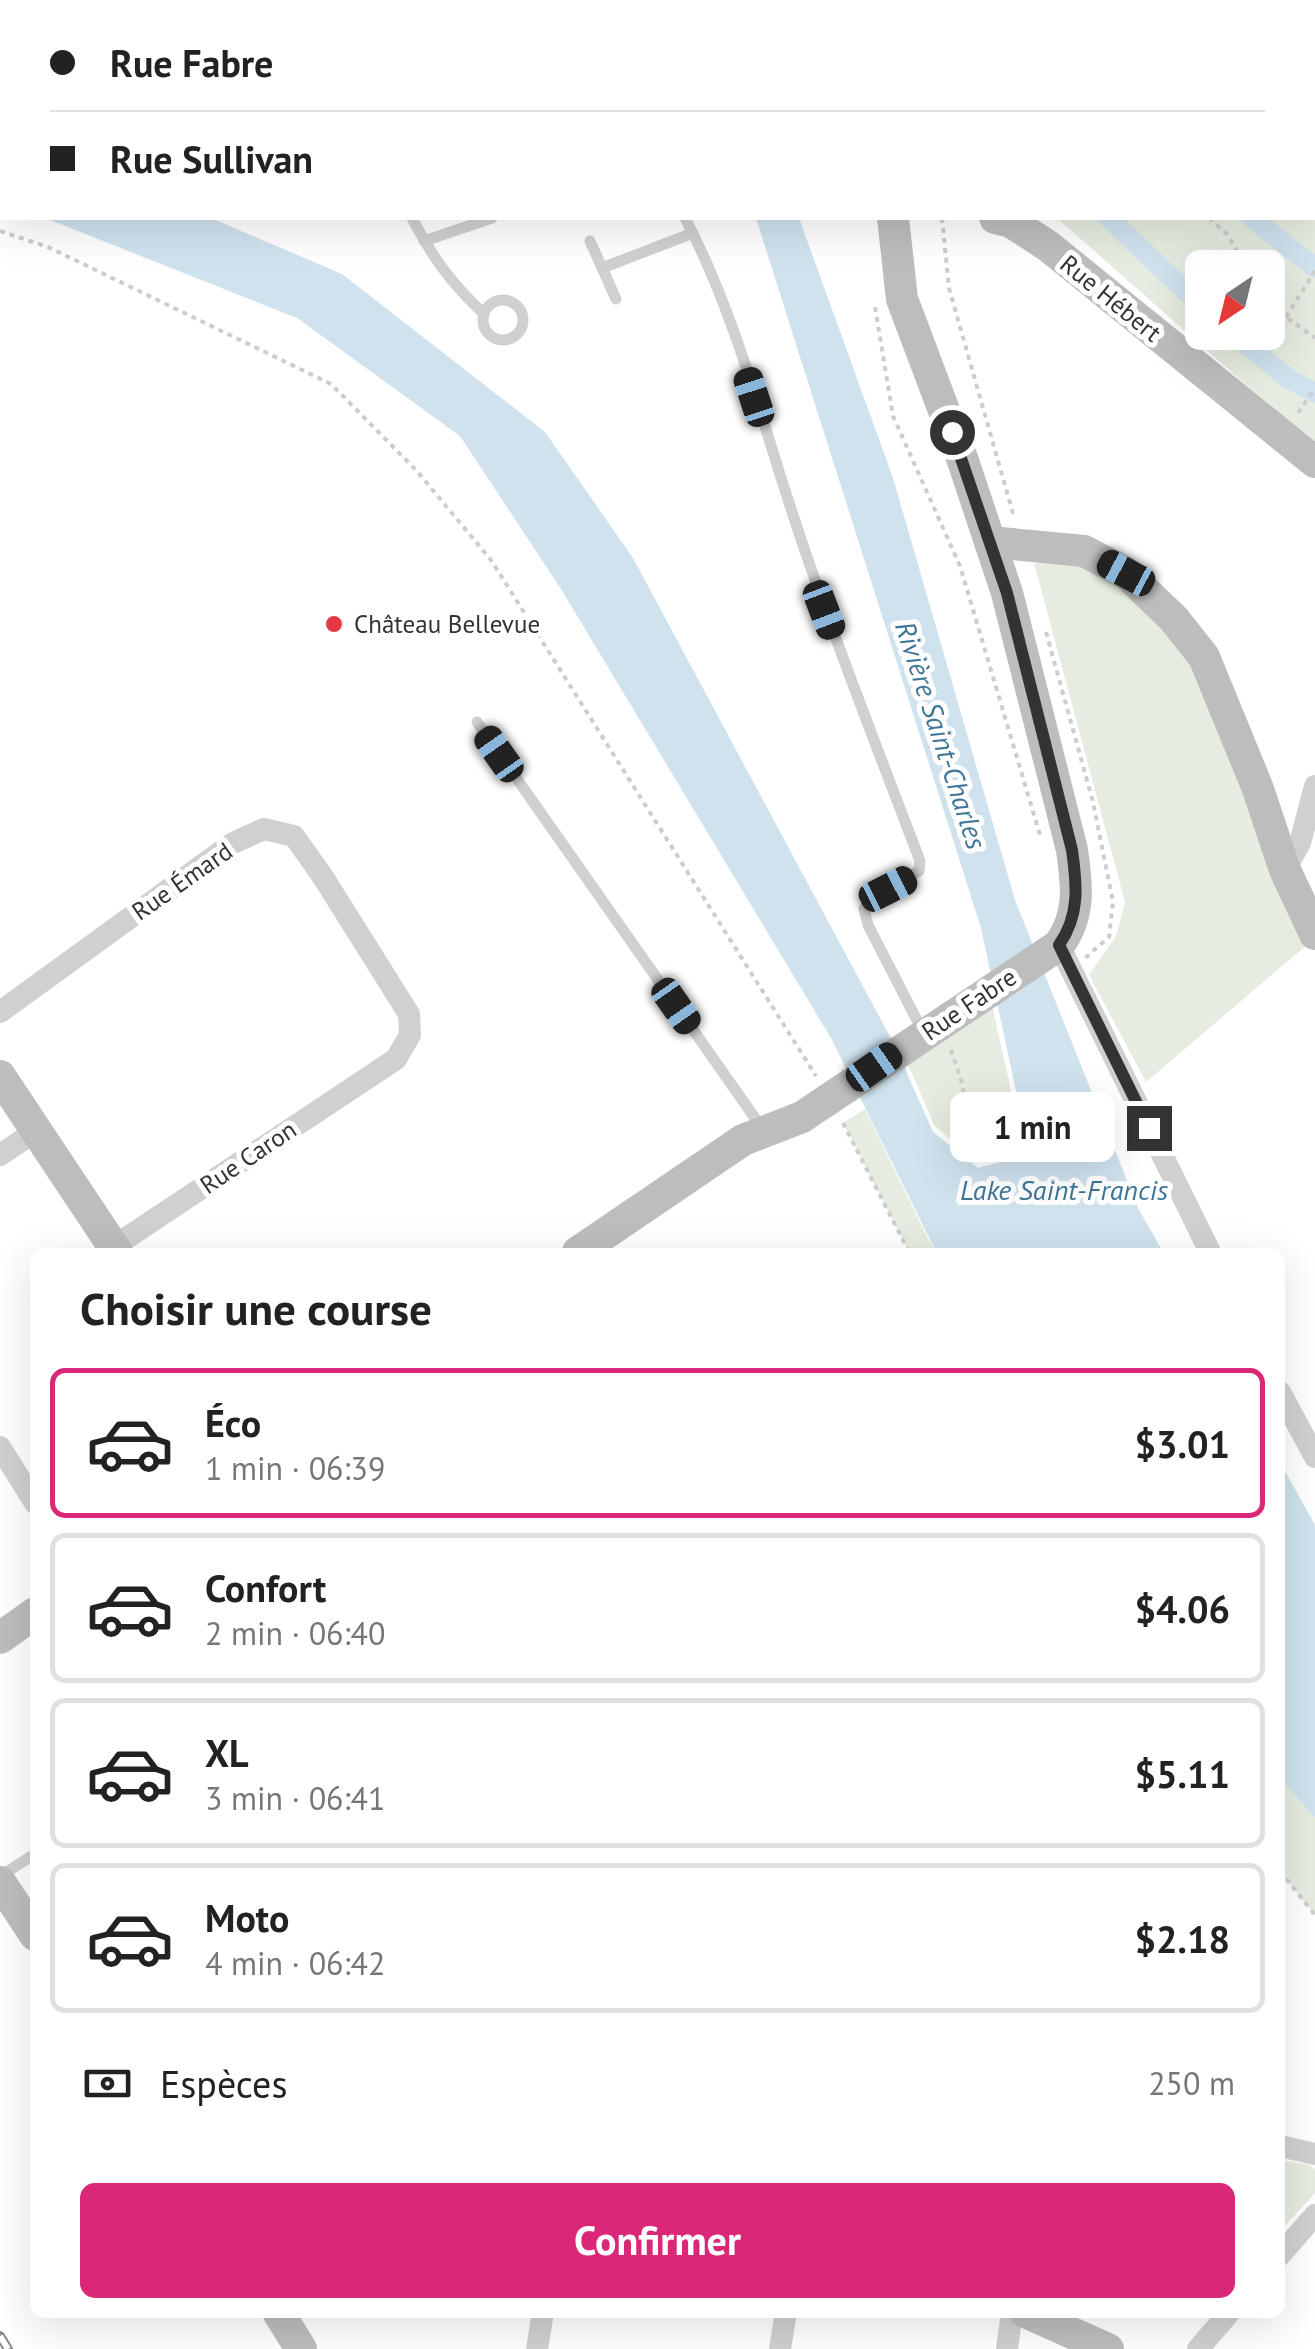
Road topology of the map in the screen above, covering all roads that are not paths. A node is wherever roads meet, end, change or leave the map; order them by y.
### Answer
1 (413, 220) edge
2 (486, 220) edge
3 (686, 220) edge
4 (893, 220) edge
5 (913, 220) edge
6 (1003, 220) edge
7 (693, 233) junction
8 (424, 241) junction
9 (590, 241) dead end
10 (602, 268) junction
11 (616, 299) dead end
12 (484, 314) dead end
13 (930, 372) junction
14 (1315, 462) edge
15 (990, 542) junction
16 (477, 722) dead end
17 (1315, 786) edge
18 (1285, 870) junction
19 (1315, 934) edge
20 (1059, 945) junction
21 (0, 1012) edge
22 (923, 1034) junction
23 (384, 1067) joint
24 (0, 1076) edge
25 (36, 1131) junction
26 (764, 1132) junction
27 (0, 1155) edge
28 (114, 1248) edge
29 (118, 1248) edge
30 (584, 1248) edge
31 (1208, 1248) edge
32 (1285, 1401) edge
33 (0, 1447) edge
34 (1315, 1457) edge
35 (30, 1496) edge
36 (30, 1617) edge
37 (0, 1638) edge
38 (30, 1858) edge
39 (0, 1879) edge
40 (30, 1927) edge
41 (1285, 2147) edge
42 (1315, 2154) edge
43 (1315, 2215) edge
44 (1285, 2249) edge
45 (282, 2318) edge
46 (542, 2318) edge
47 (785, 2318) edge
48 (1011, 2318) edge
49 (1038, 2318) edge
50 (1225, 2318) edge
51 (302, 2349) edge
52 (536, 2349) edge
53 (780, 2349) edge
54 (1006, 2349) edge
55 (1108, 2349) edge
56 (1198, 2349) edge

1 - 8 lane
2 - 8 lane
3 - 7 lane
4 - 13 street
5 - 13 street
6 - 14 street, Rue Hébert
7 - 10 lane
7 - 22 lane
8 - 12 lane
9 - 10 lane
10 - 11 lane
13 - 15 street
15 - 18 street
15 - 20 street
16 - 26 lane
17 - 18 street
18 - 19 street
20 - 22 street, Rue Fabre
20 - 31 street
21 - 23 street, Rue Émard
22 - 26 street, Rue Fabre
23 - 29 street, Rue Caron
24 - 25 street
25 - 27 street
25 - 28 street
26 - 30 street, Rue Fabre
32 - 34 street
33 - 35 street
36 - 37 street
38 - 39 lane
39 - 40 street
41 - 42 street
43 - 44 street
45 - 51 street
46 - 52 street
47 - 53 street
48 - 54 street
49 - 55 street
50 - 56 street

